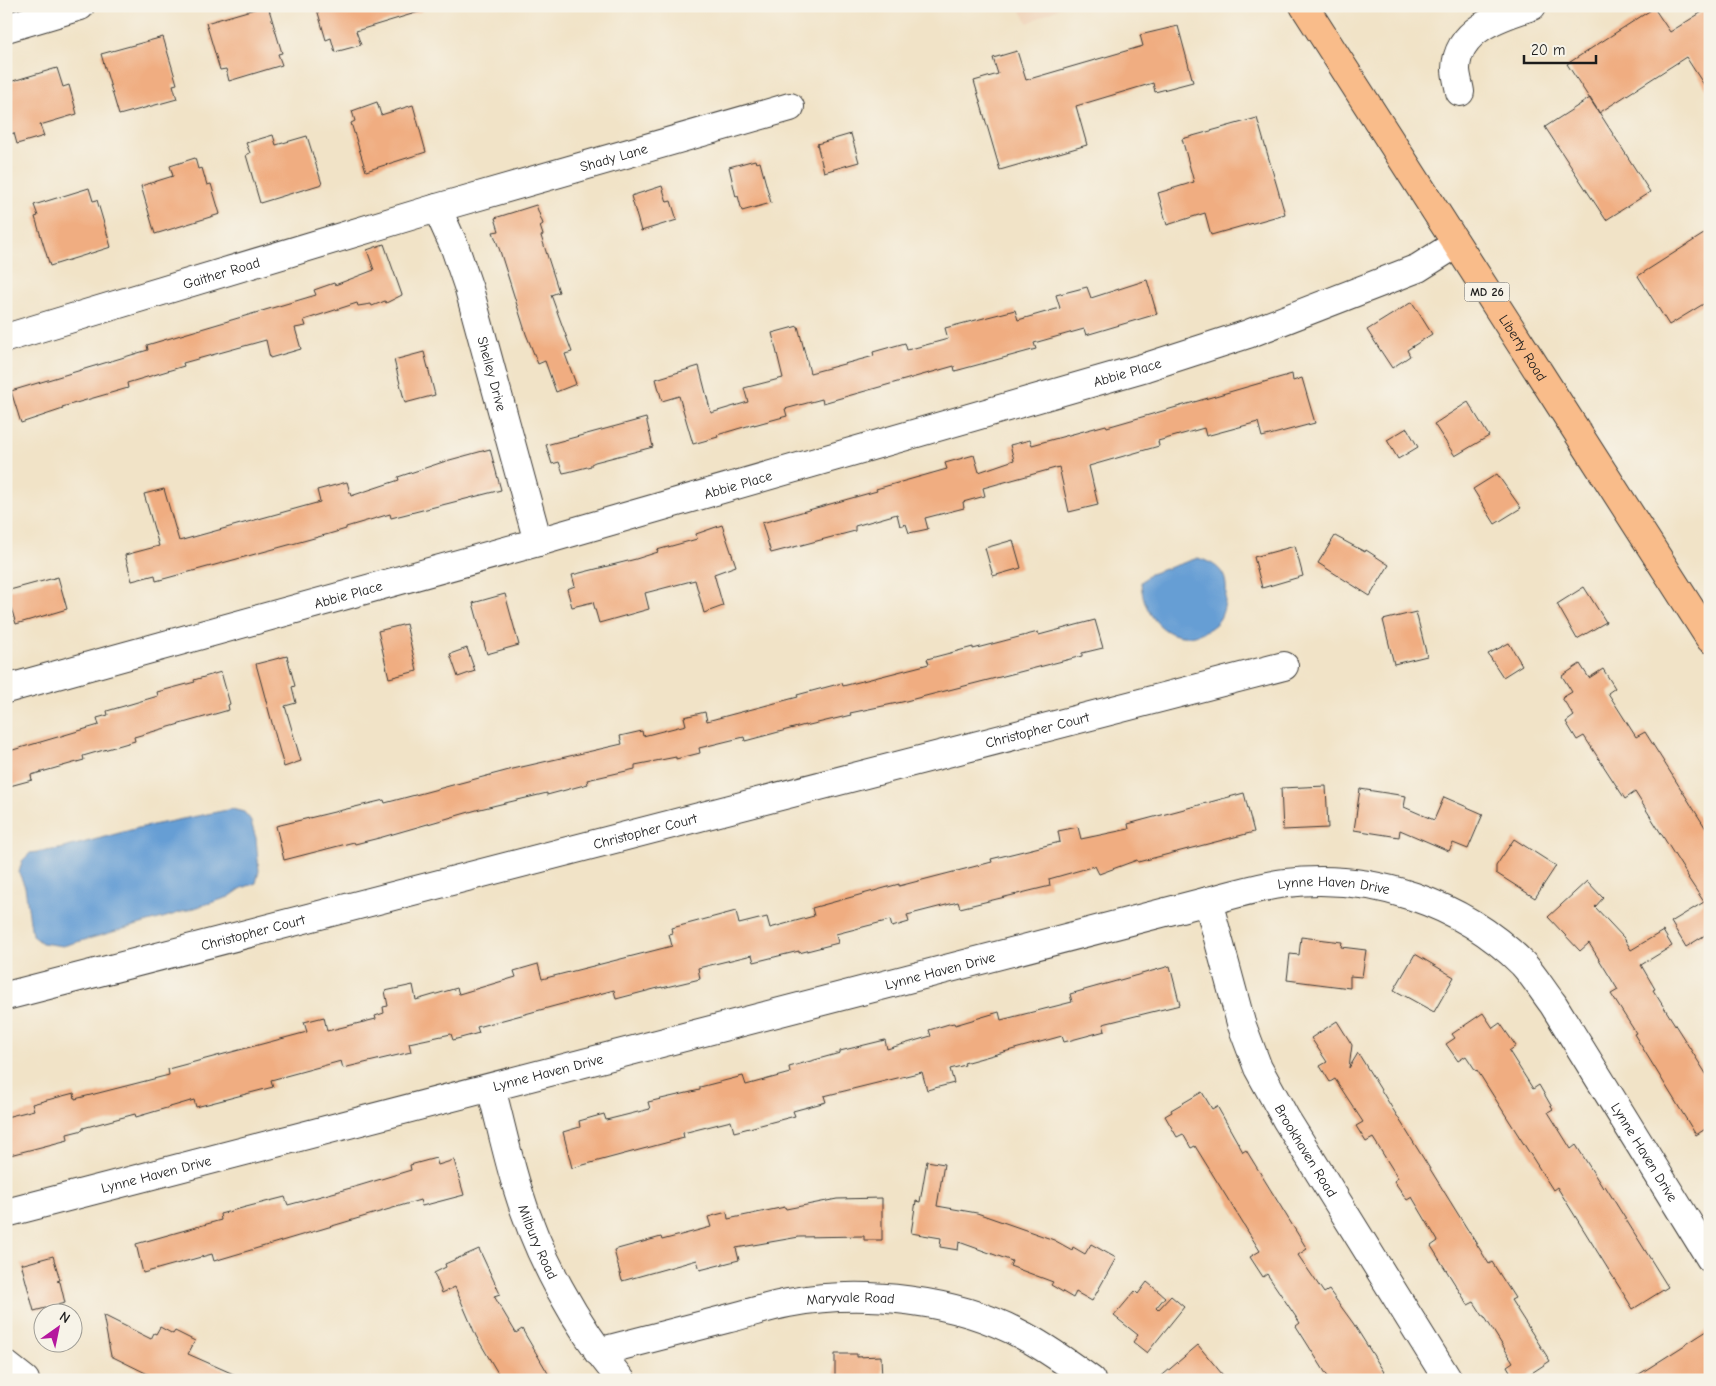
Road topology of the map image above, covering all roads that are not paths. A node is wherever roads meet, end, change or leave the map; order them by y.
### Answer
1 (80, 6) edge
2 (1304, 6) edge
3 (1532, 6) edge
4 (6, 28) edge
5 (1460, 92) dead end
6 (790, 107) dead end
7 (438, 208) junction
8 (1456, 244) junction
9 (8, 330) edge
10 (538, 542) junction
11 (1710, 639) edge
12 (1284, 666) dead end
13 (6, 689) edge
14 (1208, 901) junction
15 (6, 996) edge
16 (491, 1088) junction
17 (6, 1213) edge
18 (1710, 1258) edge
19 (598, 1352) junction
20 (6, 1365) edge
21 (25, 1380) edge
22 (621, 1380) edge
23 (1090, 1380) edge
24 (1448, 1380) edge

1 - 4 street
2 - 8 main road, Liberty Road / MD 26
3 - 5 street
6 - 7 street, Shady Lane
7 - 9 street, Gaither Road
7 - 10 street, Shelley Drive
8 - 10 street, Abbie Place
8 - 11 main road, Liberty Road / MD 26
10 - 13 street, Abbie Place
12 - 15 street, Christopher Court
14 - 16 street, Lynne Haven Drive
14 - 18 street, Lynne Haven Drive
14 - 24 street, Brookhaven Road
16 - 17 street, Lynne Haven Drive
16 - 19 street, Milbury Road
19 - 22 street, Milbury Road
19 - 23 street, Maryvale Road
20 - 21 street

